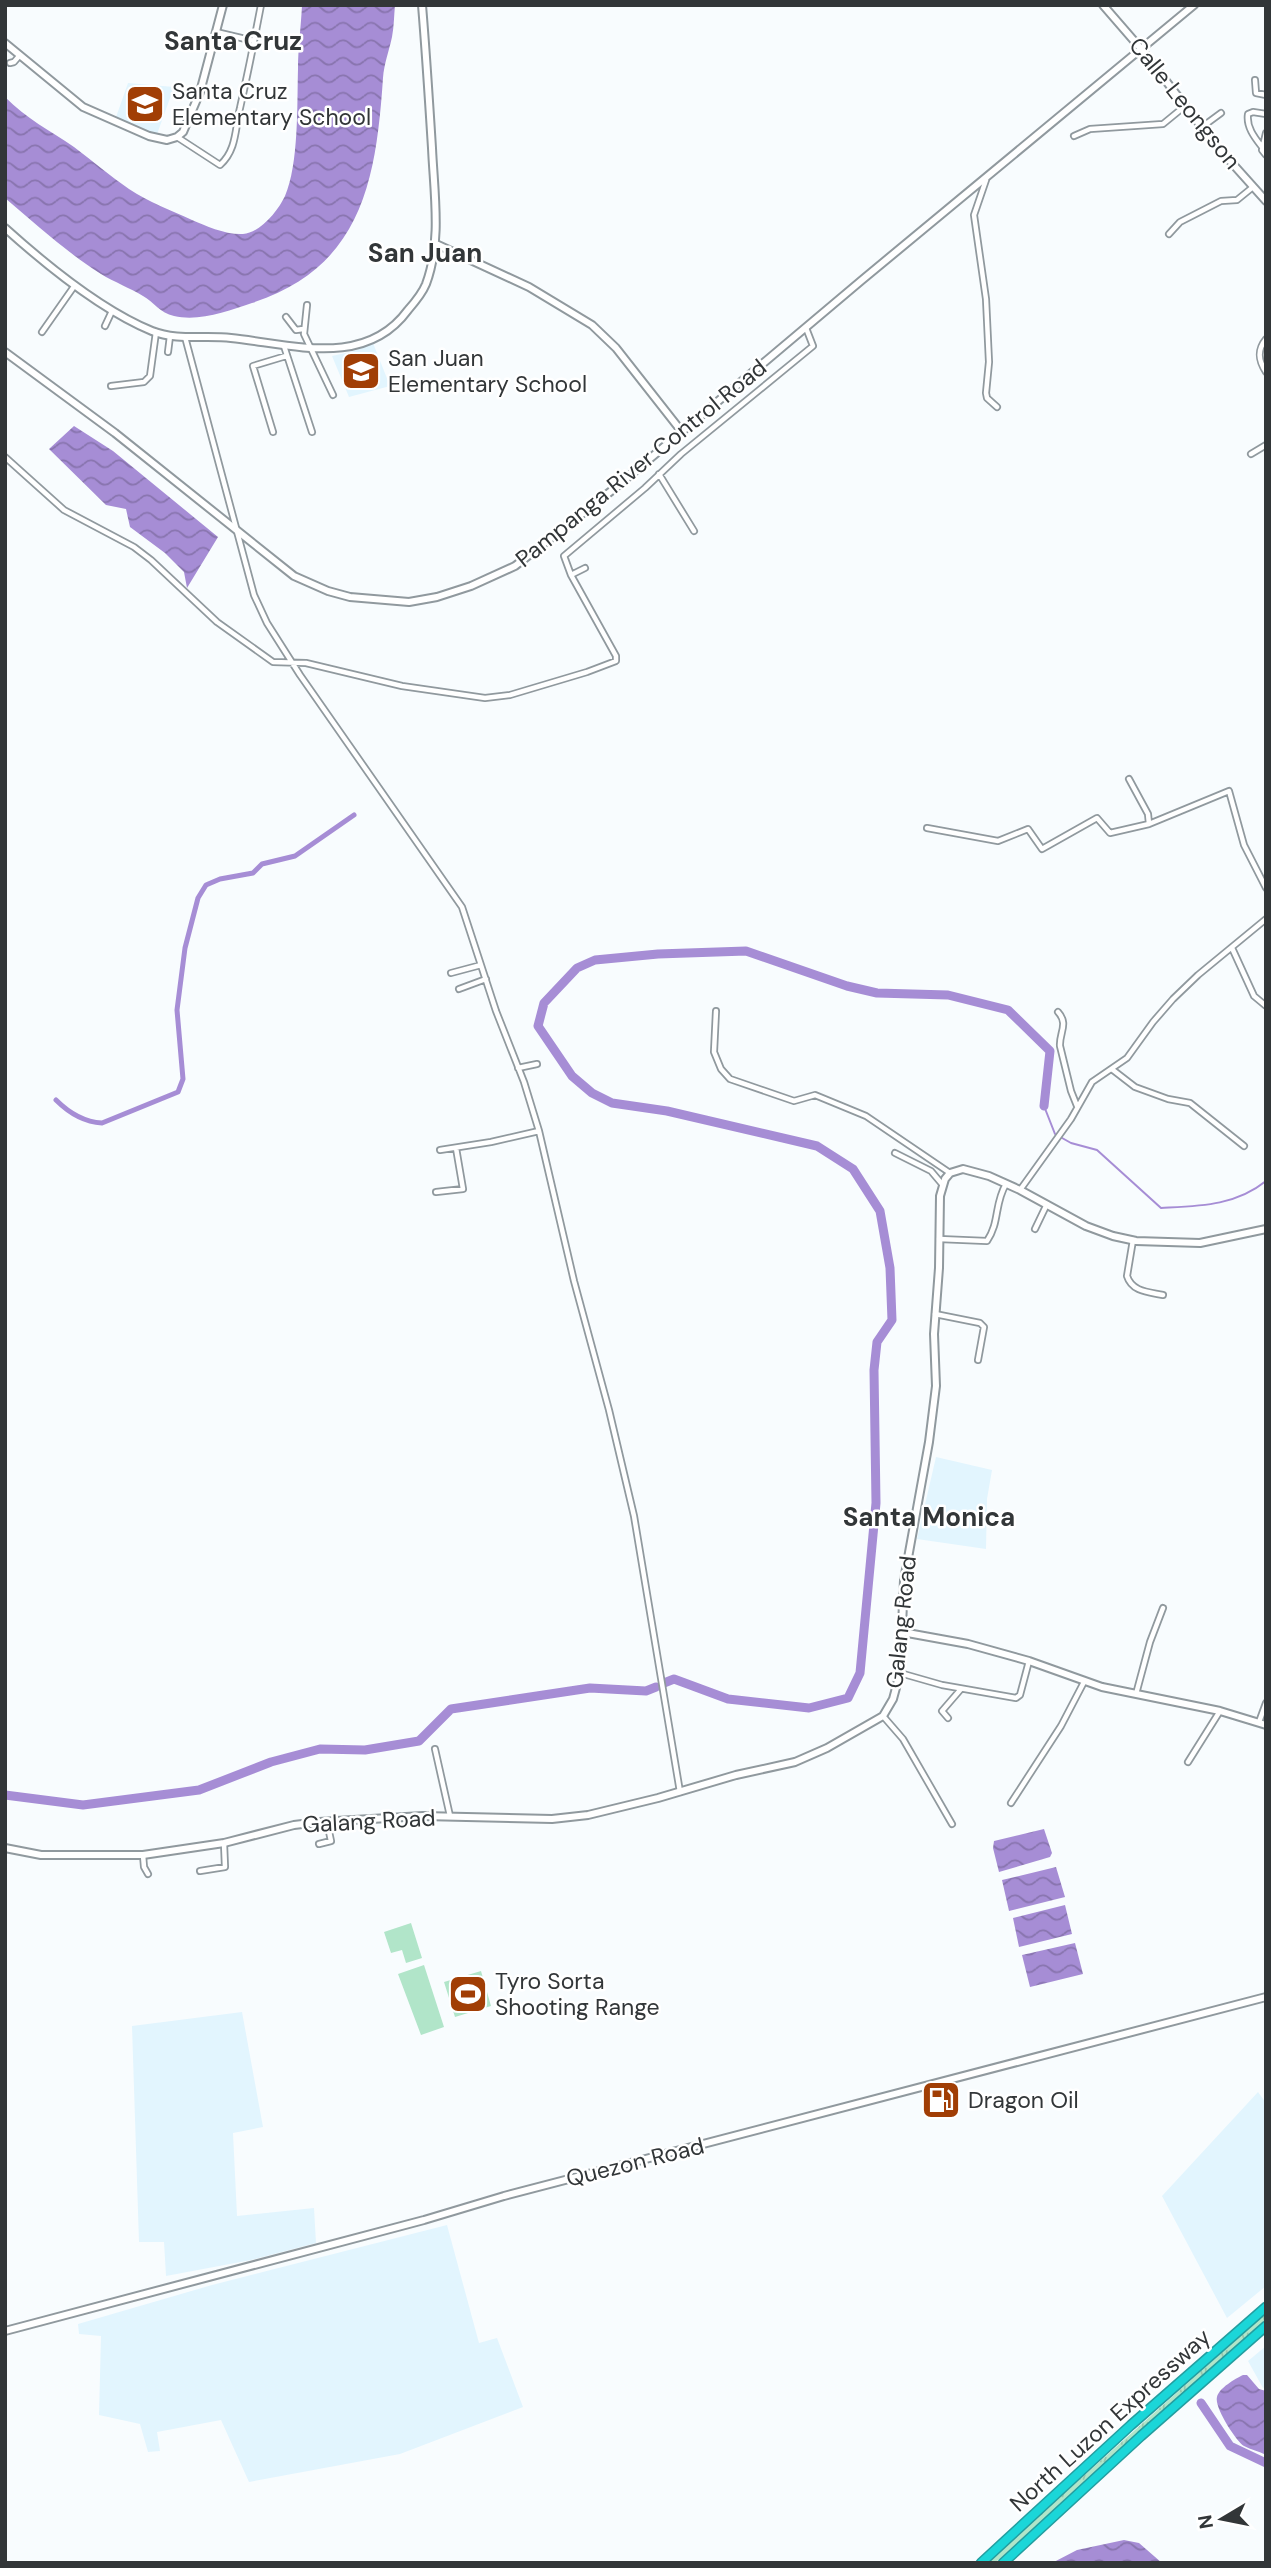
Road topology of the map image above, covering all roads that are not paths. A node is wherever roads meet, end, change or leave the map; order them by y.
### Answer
1 (223, 5) edge
2 (261, 5) edge
3 (422, 5) edge
4 (1103, 5) edge
5 (1194, 5) edge
6 (215, 31) junction
7 (254, 41) junction
8 (5, 43) edge
9 (1142, 50) junction
10 (20, 54) junction
11 (10, 63) dead end
12 (1255, 80) dead end
13 (1266, 95) edge
14 (1185, 106) junction
15 (1221, 113) dead end
16 (1266, 114) edge
17 (1202, 127) junction
18 (1266, 133) edge
19 (1074, 136) dead end
20 (177, 137) junction
21 (1262, 147) junction
22 (1266, 155) edge
23 (986, 179) junction
24 (1254, 187) junction
25 (1266, 201) edge
26 (5, 228) edge
27 (1169, 233) dead end
28 (436, 244) junction
29 (75, 284) junction
30 (307, 305) dead end
31 (112, 311) junction
32 (286, 317) dead end
33 (106, 326) dead end
34 (806, 328) junction
35 (304, 329) junction
36 (42, 332) dead end
37 (156, 332) junction
38 (170, 336) junction
39 (185, 337) junction
40 (1266, 339) edge
41 (284, 346) junction
42 (310, 348) junction
43 (167, 352) dead end
44 (6, 354) edge
45 (286, 356) junction
46 (1266, 372) edge
47 (111, 386) dead end
48 (332, 395) dead end
49 (998, 407) dead end
50 (273, 432) dead end
51 (312, 432) dead end
52 (682, 432) junction
53 (1266, 445) edge
54 (1251, 454) dead end
55 (5, 457) edge
56 (659, 474) junction
57 (239, 531) junction
58 (694, 531) dead end
59 (585, 568) dead end
60 (571, 575) junction
61 (292, 662) junction
62 (1129, 779) dead end
63 (1149, 824) junction
64 (928, 828) dead end
65 (1266, 888) edge
66 (1266, 919) edge
67 (1232, 948) junction
68 (481, 964) junction
69 (451, 973) dead end
70 (486, 979) junction
71 (459, 989) dead end
72 (1266, 1006) edge
73 (716, 1011) dead end
74 (1058, 1012) dead end
75 (537, 1064) dead end
76 (518, 1068) junction
77 (1112, 1070) junction
78 (1078, 1106) junction
79 (539, 1131) junction
80 (1244, 1146) dead end
81 (456, 1148) junction
82 (440, 1150) dead end
83 (895, 1153) dead end
84 (950, 1173) junction
85 (942, 1184) junction
86 (1006, 1184) junction
87 (1020, 1189) junction
88 (436, 1192) dead end
89 (1047, 1204) junction
90 (1035, 1229) dead end
91 (1266, 1229) edge
92 (939, 1239) junction
93 (1133, 1240) junction
94 (1163, 1295) dead end
95 (935, 1314) junction
96 (978, 1360) dead end
97 (1163, 1608) dead end
98 (902, 1632) junction
99 (1029, 1661) junction
100 (900, 1673) junction
101 (1084, 1682) junction
102 (961, 1689) junction
103 (1135, 1695) junction
104 (1266, 1703) edge
105 (1220, 1711) junction
106 (883, 1716) junction
107 (948, 1718) dead end
108 (1263, 1723) edge
109 (435, 1749) dead end
110 (1188, 1762) dead end
111 (680, 1792) junction
112 (1011, 1802) dead end
113 (451, 1817) junction
114 (326, 1821) junction
115 (952, 1824) dead end
116 (224, 1843) junction
117 (319, 1844) dead end
118 (5, 1848) edge
119 (143, 1855) junction
120 (200, 1871) dead end
121 (148, 1874) dead end
122 (1266, 1997) edge
123 (1266, 2307) edge
124 (1266, 2326) edge
125 (5, 2331) edge
126 (981, 2563) edge
127 (1003, 2563) edge

1 - 6 street
2 - 7 street
3 - 28 street
4 - 9 street, Calle Leongson
5 - 9 street, Pampanga River Control Road
6 - 7 street
6 - 20 street
7 - 20 street
8 - 10 street
9 - 14 street, Calle Leongson
9 - 23 street, Pampanga River Control Road
10 - 11 street
10 - 20 street
12 - 13 street
14 - 17 street, Calle Leongson
14 - 19 street
15 - 17 street
16 - 21 street
17 - 24 street, Calle Leongson
18 - 21 street
21 - 22 street
23 - 34 street, Pampanga River Control Road
23 - 49 street
24 - 25 street, Calle Leongson
24 - 27 street
26 - 29 street
28 - 42 street
28 - 52 street
29 - 31 street
29 - 36 street
30 - 35 street
31 - 33 street
31 - 37 street
32 - 35 street
34 - 52 street, Pampanga River Control Road
34 - 56 street
35 - 42 street
37 - 38 street
37 - 47 street
38 - 39 street
38 - 43 street
39 - 41 street
39 - 57 street
40 - 46 street
41 - 42 street
41 - 45 street
42 - 48 street
44 - 57 street, Pampanga River Control Road
45 - 50 street
45 - 51 street
52 - 57 street, Pampanga River Control Road
53 - 54 street
55 - 61 street
56 - 58 street
56 - 60 street
57 - 61 street
59 - 60 street
60 - 61 street
61 - 68 street
62 - 63 street
63 - 64 street
63 - 65 street
66 - 67 street
67 - 72 street
67 - 77 street
68 - 69 street
68 - 70 street
70 - 71 street
70 - 76 street
73 - 84 street
74 - 78 street
75 - 76 street
76 - 79 street
77 - 78 street
77 - 80 street
78 - 87 street
79 - 81 street
79 - 111 street
81 - 82 street
81 - 88 street
83 - 85 street
84 - 85 street
84 - 86 street
85 - 92 street, Galang Road
86 - 87 street
86 - 92 street
87 - 89 street
89 - 90 street
89 - 93 street
91 - 93 street
92 - 95 street, Galang Road
93 - 94 street
95 - 96 street
95 - 98 street, Galang Road
97 - 103 street
98 - 99 street
98 - 100 street, Galang Road
99 - 101 street
99 - 102 street
100 - 102 street
100 - 106 street, Galang Road
101 - 103 street
101 - 112 street
102 - 107 street
103 - 105 street
104 - 108 street
105 - 108 street
105 - 110 street
106 - 111 street, Galang Road
106 - 115 street
109 - 113 street
111 - 113 street, Galang Road
113 - 114 street, Galang Road
114 - 116 street, Galang Road
114 - 117 street
116 - 119 street, Galang Road
116 - 120 street
118 - 119 street, Galang Road
119 - 121 street
122 - 125 street, Quezon Road
123 - 126 highway, North Luzon Expressway
124 - 127 highway, North Luzon Expressway

